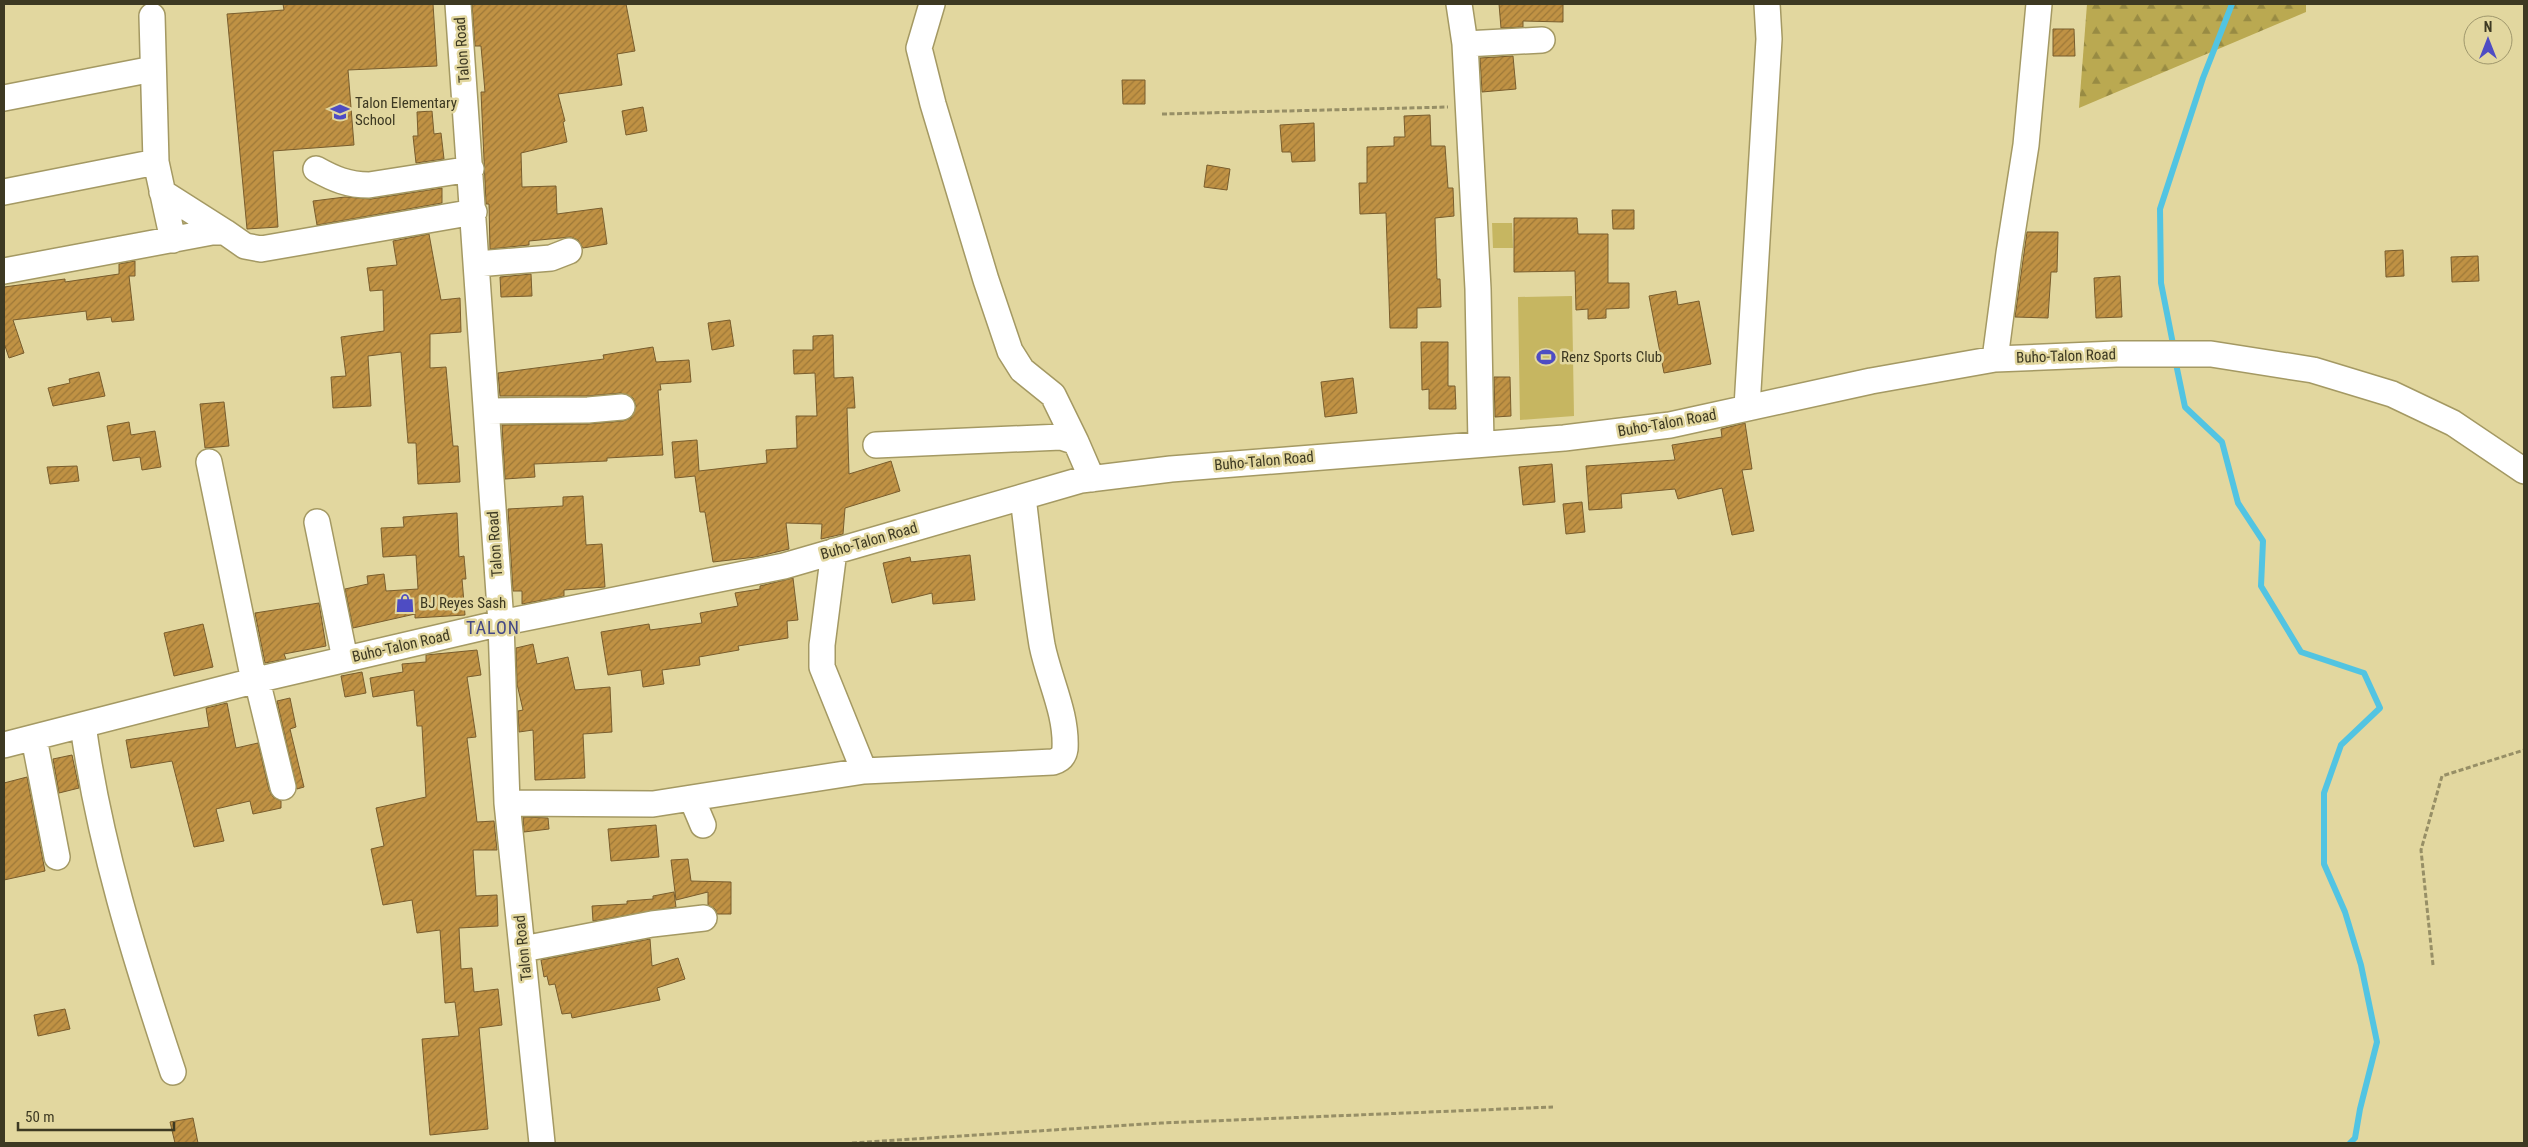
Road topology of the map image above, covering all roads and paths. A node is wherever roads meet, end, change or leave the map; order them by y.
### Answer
1 (458, 4) edge
2 (932, 4) edge
3 (1459, 4) edge
4 (1767, 4) edge
5 (2039, 4) edge
6 (152, 16) dead end
7 (1542, 40) dead end
8 (1465, 44) junction
9 (153, 69) junction
10 (4, 98) edge
11 (1468, 106) junction
12 (1162, 114) dead end
13 (156, 162) junction
14 (316, 169) dead end
15 (470, 169) junction
16 (4, 192) edge
17 (162, 192) junction
18 (474, 212) junction
19 (228, 234) junction
20 (173, 240) junction
21 (569, 251) dead end
22 (477, 264) junction
23 (4, 271) edge
24 (1995, 359) junction
25 (622, 407) dead end
26 (1746, 407) junction
27 (487, 411) junction
28 (1076, 442) junction
29 (1481, 444) junction
30 (876, 445) dead end
31 (209, 462) dead end
32 (2524, 471) edge
33 (1092, 479) junction
34 (1023, 497) junction
35 (317, 522) dead end
36 (834, 551) junction
37 (501, 623) junction
38 (345, 660) junction
39 (256, 681) junction
40 (83, 725) junction
41 (34, 738) junction
42 (4, 745) edge
43 (2524, 750) edge
44 (864, 771) junction
45 (283, 787) dead end
46 (692, 799) junction
47 (507, 803) junction
48 (704, 825) dead end
49 (57, 857) dead end
50 (704, 918) dead end
51 (523, 949) junction
52 (2433, 965) dead end
53 (173, 1072) dead end
54 (1552, 1107) dead end
55 (542, 1143) edge
56 (852, 1143) edge

1 - 15 street, Talon Road
2 - 28 street
3 - 8 street
4 - 26 street
5 - 24 street
6 - 9 street
7 - 8 street
8 - 11 street
9 - 10 street
9 - 13 street
11 - 12 path
11 - 29 street
13 - 16 street
13 - 17 street
14 - 15 street
15 - 18 street, Talon Road
17 - 19 street
17 - 20 street
18 - 19 street
18 - 22 street, Talon Road
19 - 20 street
20 - 23 street
21 - 22 street
22 - 27 street, Talon Road
24 - 26 street, Buho-Talon Road
24 - 32 street, Buho-Talon Road
25 - 27 street
26 - 29 street, Buho-Talon Road
27 - 37 street, Talon Road
28 - 30 street
28 - 33 street
29 - 33 street, Buho-Talon Road
31 - 39 street
33 - 34 street, Buho-Talon Road
34 - 36 street, Buho-Talon Road
34 - 44 street
35 - 38 street
36 - 37 street, Buho-Talon Road
36 - 44 street
37 - 38 street, Buho-Talon Road
37 - 47 street, Talon Road
38 - 39 street, Buho-Talon Road
39 - 40 street, Buho-Talon Road
39 - 45 street
40 - 41 street, Buho-Talon Road
40 - 53 street
41 - 42 street, Buho-Talon Road
41 - 49 street
43 - 52 path
44 - 46 street
46 - 47 street
46 - 48 street
47 - 51 street, Talon Road
50 - 51 street
51 - 55 street, Talon Road
54 - 56 path

